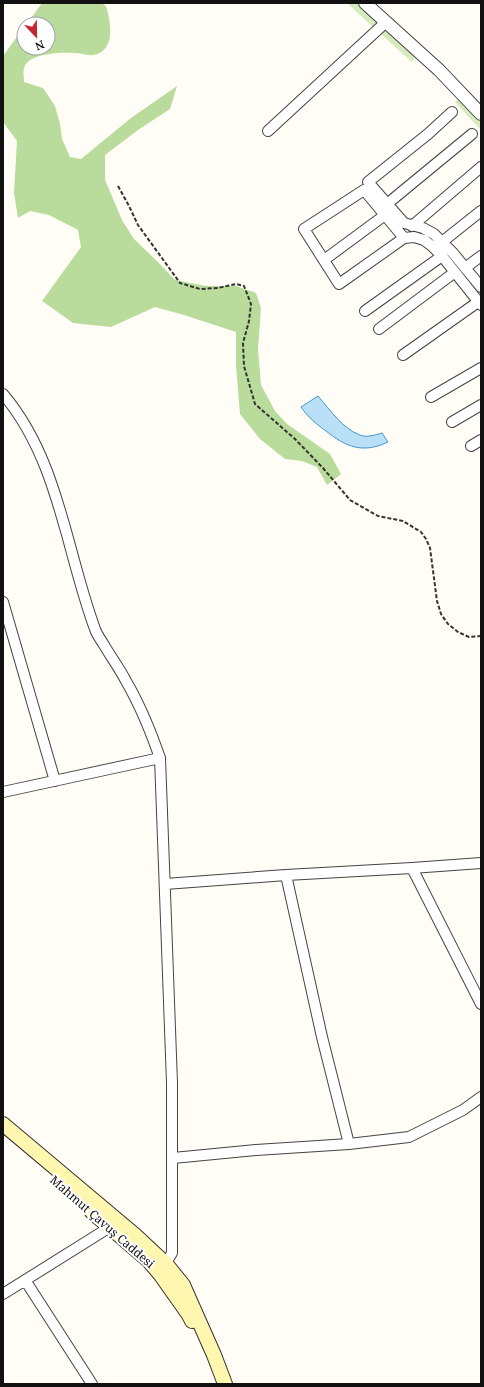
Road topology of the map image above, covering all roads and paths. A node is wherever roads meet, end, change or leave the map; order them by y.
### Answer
1 (365, 3) edge
2 (386, 22) junction
3 (452, 112) dead end
4 (481, 114) edge
5 (268, 131) dead end
6 (472, 134) dead end
7 (481, 167) edge
8 (118, 186) dead end
9 (387, 204) junction
10 (481, 211) edge
11 (384, 215) junction
12 (412, 226) junction
13 (404, 238) junction
14 (442, 242) junction
15 (442, 256) junction
16 (481, 256) edge
17 (324, 260) junction
18 (465, 268) junction
19 (455, 272) junction
20 (481, 287) edge
21 (480, 304) edge
22 (365, 311) dead end
23 (379, 329) dead end
24 (403, 355) dead end
25 (481, 368) edge
26 (3, 394) edge
27 (431, 396) dead end
28 (481, 405) edge
29 (452, 422) dead end
30 (481, 440) edge
31 (471, 446) dead end
32 (3, 602) edge
33 (481, 636) edge
34 (160, 758) junction
35 (55, 781) junction
36 (3, 792) edge
37 (481, 863) edge
38 (412, 868) junction
39 (286, 875) junction
40 (165, 884) junction
41 (481, 1004) edge
42 (481, 1097) edge
43 (3, 1124) edge
44 (3, 1136) edge
45 (349, 1144) junction
46 (173, 1158) junction
47 (110, 1227) junction
48 (163, 1269) junction
49 (25, 1280) junction
50 (3, 1294) edge
51 (92, 1384) edge
52 (216, 1384) edge
53 (225, 1384) edge

1 - 2 street
2 - 4 street
2 - 5 street
3 - 9 street
6 - 9 street
7 - 12 street
8 - 33 path
9 - 12 street
10 - 14 street
11 - 13 street
11 - 17 street
11 - 17 street
12 - 14 street
13 - 15 street
13 - 17 street
14 - 18 street
15 - 19 street
15 - 22 street
16 - 18 street
18 - 20 street
19 - 21 street
19 - 23 street
21 - 24 street
25 - 27 street
26 - 34 street
28 - 29 street
30 - 31 street
32 - 35 street
34 - 35 street
34 - 40 street
35 - 36 street
37 - 38 street
38 - 39 street
38 - 41 street
39 - 40 street
39 - 45 street
40 - 46 street
42 - 45 street
43 - 48 main road
44 - 47 main road, Mahmut Çavuş Caddesi
45 - 46 street
46 - 48 street
47 - 48 main road, Mahmut Çavuş Caddesi
47 - 49 street
48 - 52 main road, Mahmut Çavuş Caddesi
48 - 53 main road
49 - 50 street
49 - 51 street

